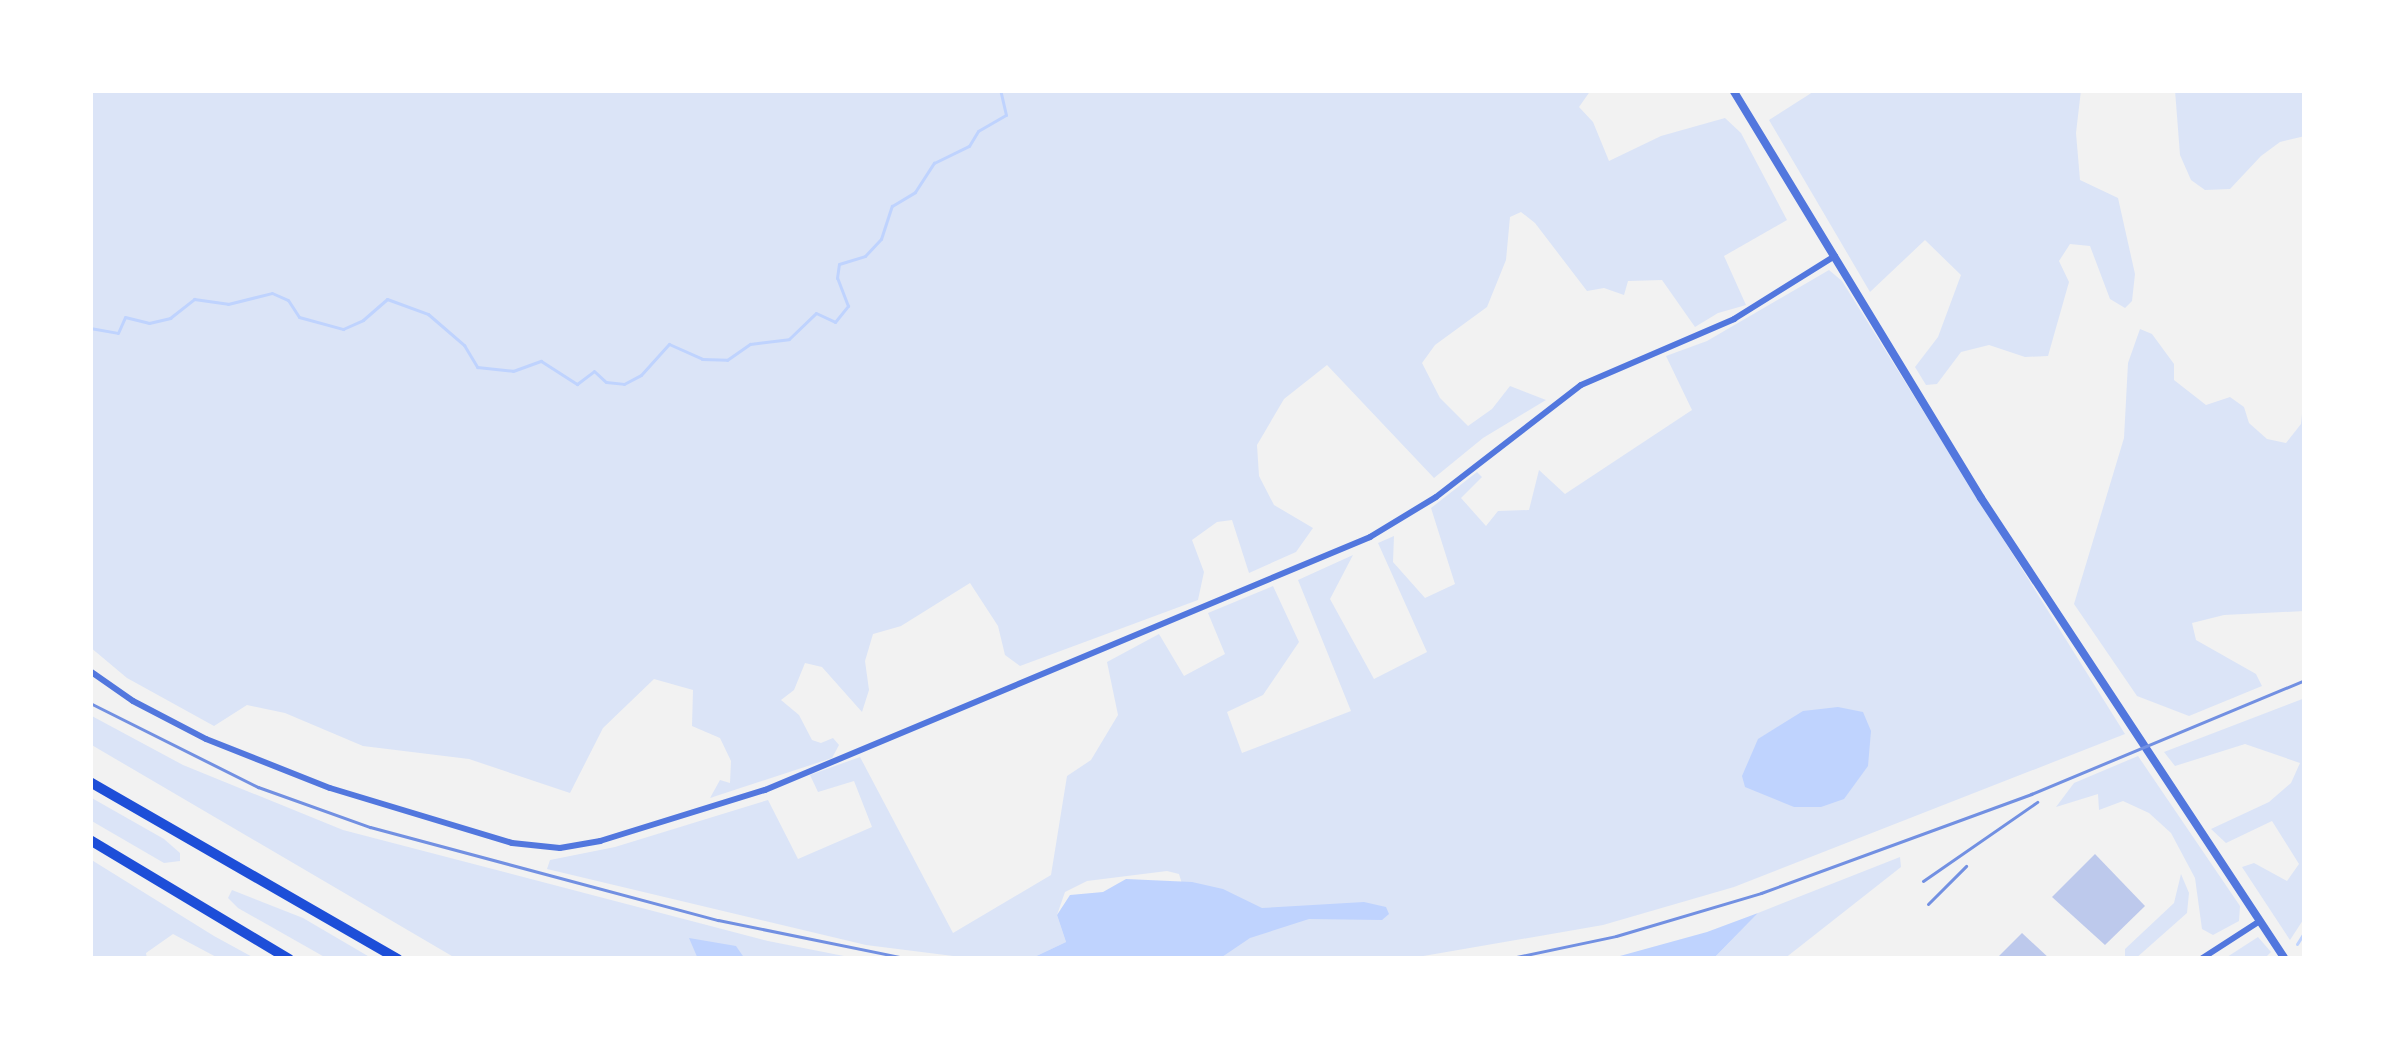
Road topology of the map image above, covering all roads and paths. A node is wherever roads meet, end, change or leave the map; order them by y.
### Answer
1 (1733, 90) edge
2 (1835, 256) junction
3 (90, 671) edge
4 (90, 782) edge
5 (90, 840) edge
6 (2260, 921) junction
7 (289, 959) edge
8 (398, 959) edge
9 (2201, 959) edge
10 (2285, 959) edge

1 - 2 street
2 - 3 street
2 - 6 street
4 - 8 highway
5 - 7 highway
6 - 9 street
6 - 10 street

